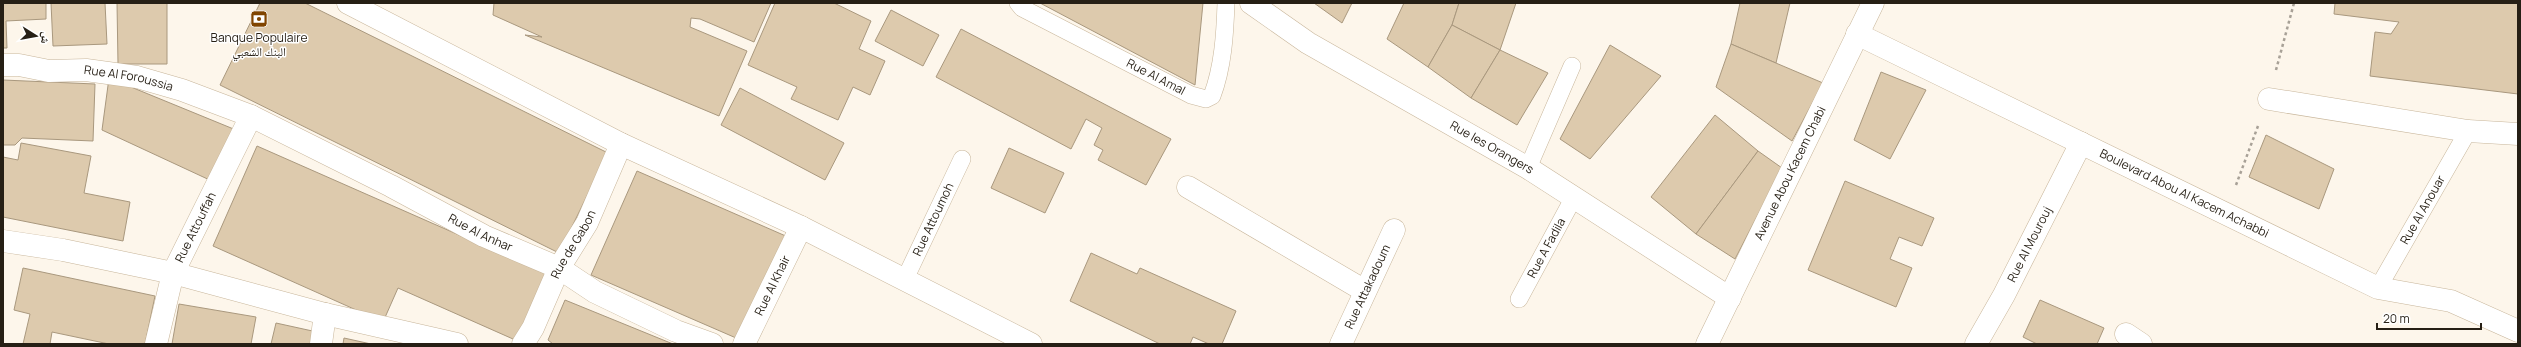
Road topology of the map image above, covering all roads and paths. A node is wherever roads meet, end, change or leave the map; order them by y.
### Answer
1 (348, 3) edge
2 (1018, 3) edge
3 (1226, 3) edge
4 (1252, 3) edge
5 (1873, 3) edge
6 (1857, 34) junction
7 (3, 65) edge
8 (1572, 66) dead end
9 (2269, 98) dead end
10 (251, 116) junction
11 (2468, 131) junction
12 (2518, 134) edge
13 (2081, 143) junction
14 (621, 144) junction
15 (962, 159) dead end
16 (1528, 168) junction
17 (1188, 187) dead end
18 (1574, 197) junction
19 (801, 227) junction
20 (1394, 230) dead end
21 (3, 245) edge
22 (559, 268) junction
23 (173, 273) junction
24 (905, 279) junction
25 (2378, 288) junction
26 (1365, 291) junction
27 (1730, 298) junction
28 (1519, 299) dead end
29 (325, 314) junction
30 (2518, 331) edge
31 (1006, 338) edge
32 (156, 344) edge
33 (320, 344) edge
34 (457, 344) edge
35 (523, 344) edge
36 (712, 344) edge
37 (744, 344) edge
38 (1031, 344) edge
39 (1340, 344) edge
40 (1707, 344) edge
41 (1976, 344) edge

1 - 14 street
2 - 3 lane, Rue Al Amal
4 - 16 street, Rue les Orangers
5 - 6 street, Avenue Abou Kacem Chabi
6 - 13 street, Boulevard Abou Al Kacem Achabbi
6 - 27 street, Avenue Abou Kacem Chabi
7 - 10 street, Rue Al Foroussia
8 - 16 lane
9 - 11 street
10 - 22 street, Rue Al Anhar
10 - 23 street, Rue Attouffah
11 - 12 street
11 - 25 lane, Rue Al Anouar
13 - 25 street, Boulevard Abou Al Kacem Achabbi
13 - 41 street, Rue Al Mourouj
14 - 19 street
14 - 22 street, Rue de Gabon
15 - 24 lane, Rue Attoumoh
16 - 18 street, Rue les Orangers
17 - 26 street
18 - 27 street, Rue les Orangers
18 - 28 lane, Rue A Fadila
19 - 24 street
19 - 37 street, Rue Al Khair
20 - 26 street, Rue Attakadoum
21 - 23 street
22 - 35 street, Rue de Gabon
22 - 36 street, Rue Al Anhar
23 - 29 street
23 - 32 street, Rue Attouffah
24 - 31 street
25 - 30 street, Boulevard Abou Al Kacem Achabbi
26 - 39 street, Rue Attakadoum
27 - 40 street, Avenue Abou Kacem Chabi
29 - 33 street
29 - 34 street
31 - 38 street

